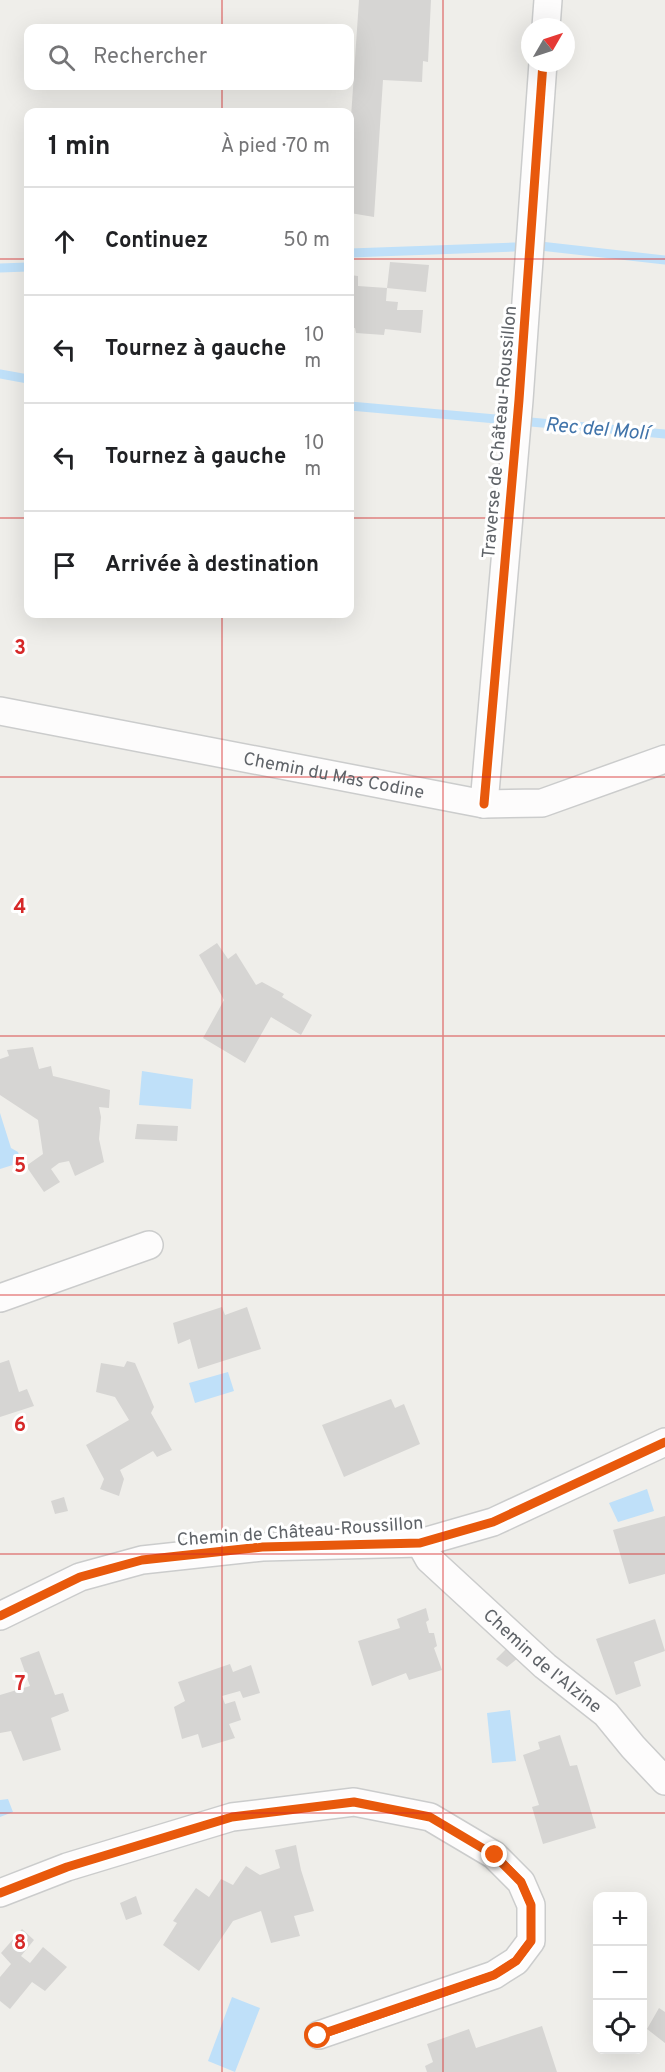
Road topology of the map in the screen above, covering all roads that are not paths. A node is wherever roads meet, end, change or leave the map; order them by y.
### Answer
1 (548, 0) edge
2 (547, 18) edge
3 (542, 72) edge
4 (0, 711) edge
5 (665, 759) edge
6 (484, 804) junction
7 (149, 1245) dead end
8 (0, 1298) edge
9 (665, 1442) edge
10 (420, 1543) junction
11 (0, 1616) edge
12 (665, 1781) edge
13 (0, 1893) edge
14 (318, 2036) dead end

1 - 2 street
3 - 6 street, Traverse de Château-Roussillon
4 - 6 street, Chemin du Mas Codine
5 - 6 street, Chemin du Mas Codine
7 - 8 street
9 - 10 street, Chemin de Château-Roussillon
10 - 11 street, Chemin de Château-Roussillon
10 - 12 street, Chemin de l'Alzine
13 - 14 street

